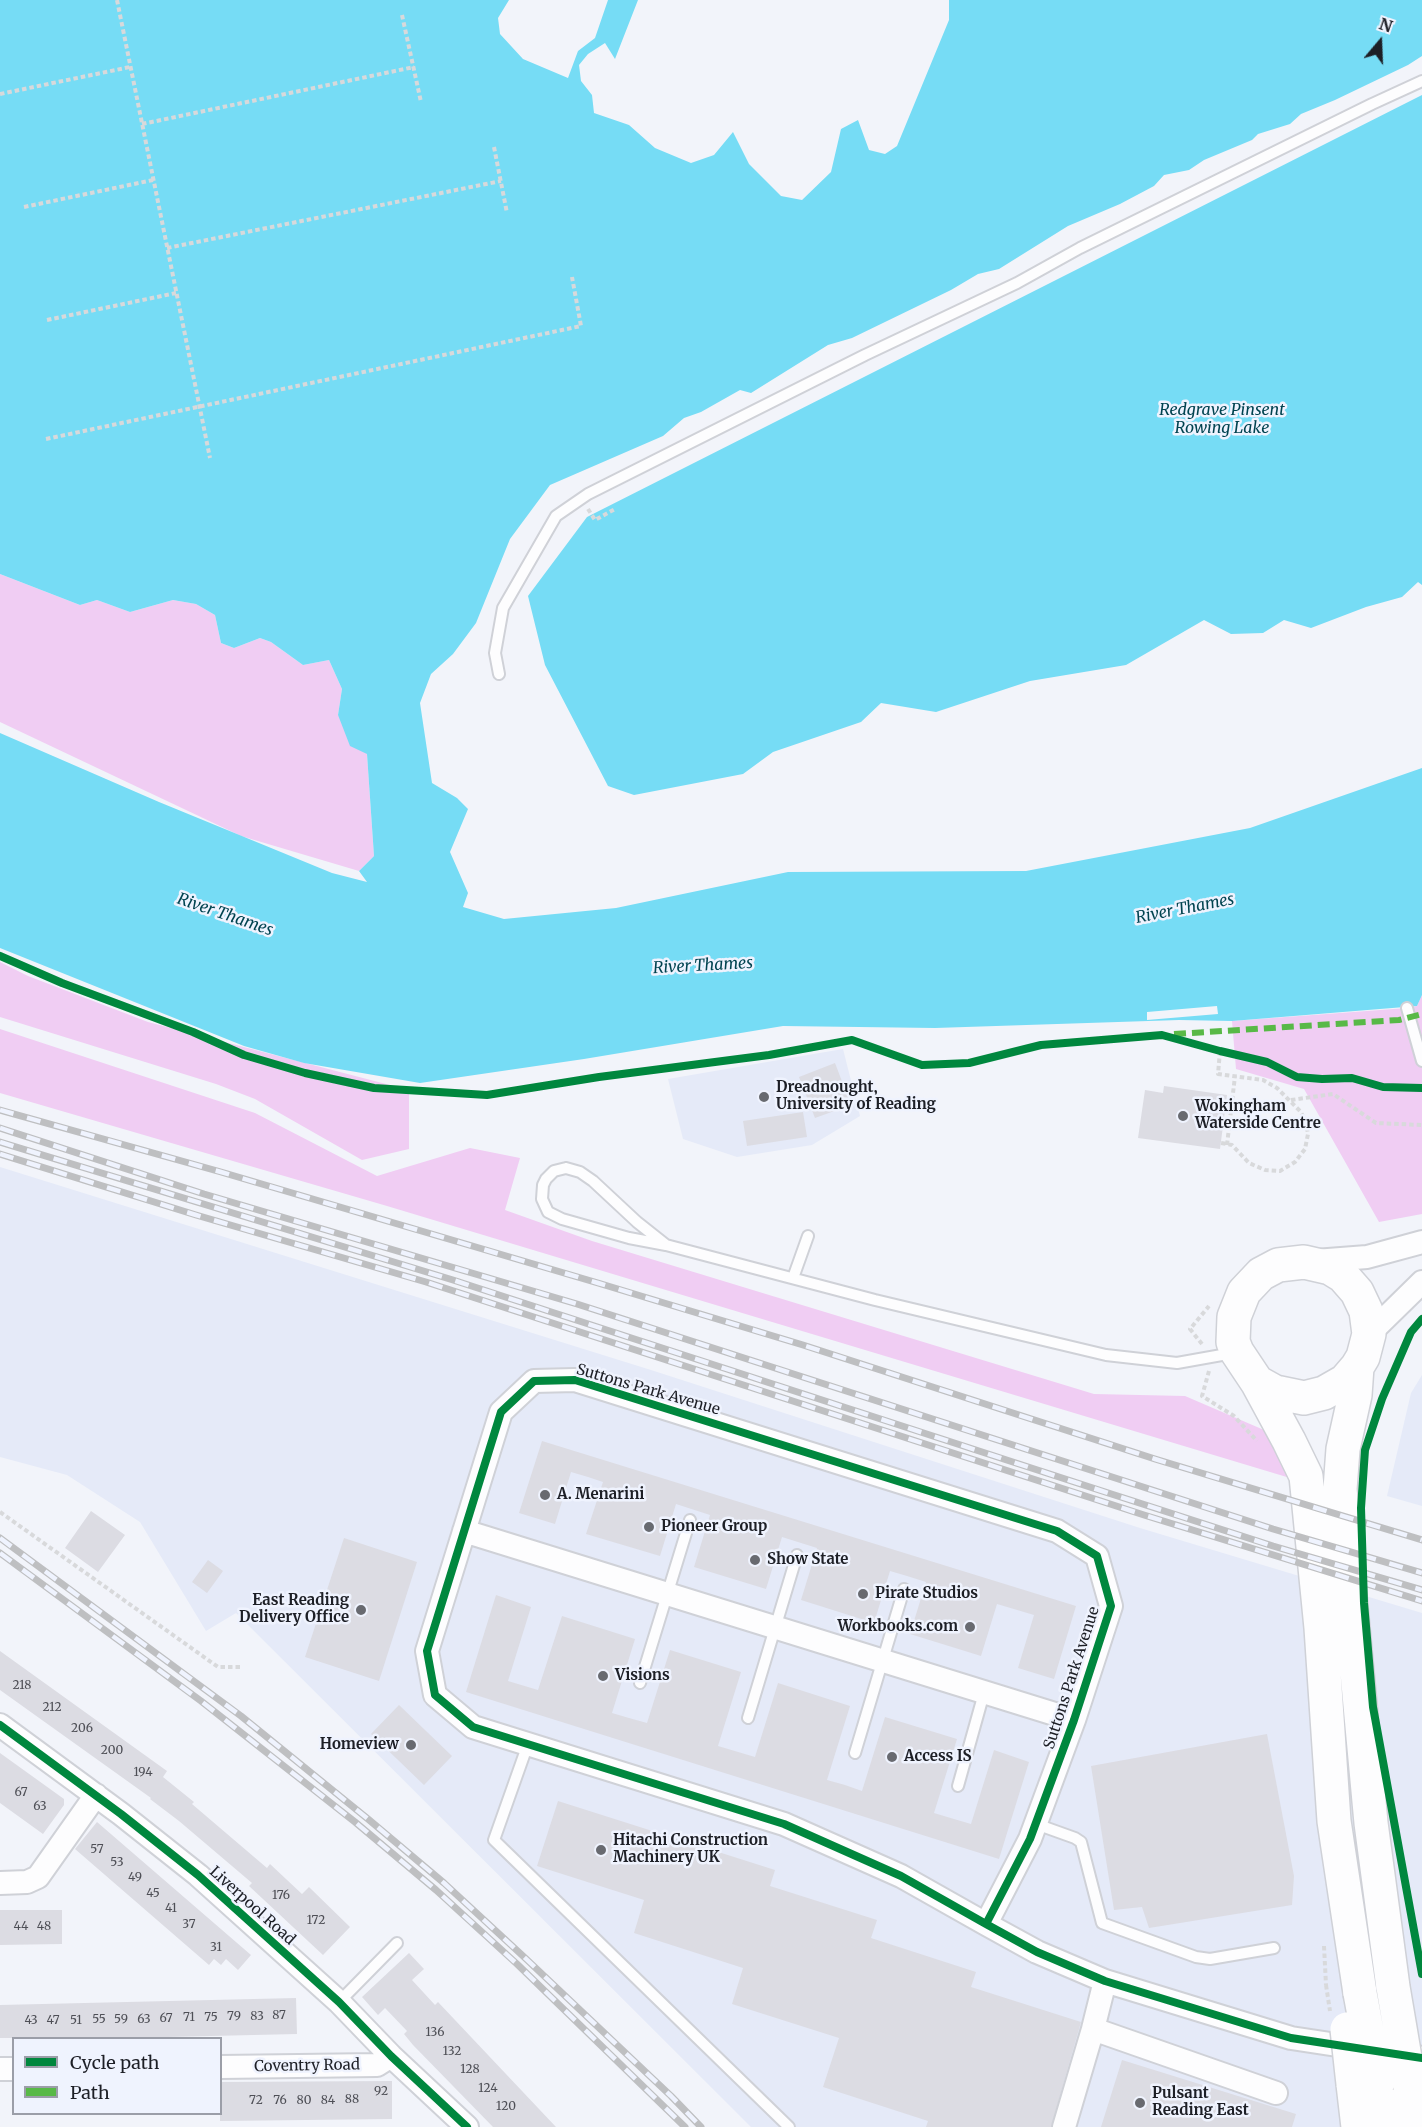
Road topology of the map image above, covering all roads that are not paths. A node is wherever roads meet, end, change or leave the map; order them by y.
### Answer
1 (1422, 81) edge
2 (499, 674) dead end
3 (1407, 1008) dead end
4 (1422, 1061) edge
5 (808, 1236) dead end
6 (1422, 1242) edge
7 (666, 1245) junction
8 (1304, 1262) junction
9 (793, 1278) junction
10 (1422, 1282) edge
11 (1369, 1334) junction
12 (1237, 1352) junction
13 (1357, 1367) junction
14 (1257, 1382) junction
15 (690, 1520) dead end
16 (464, 1531) junction
17 (797, 1555) dead end
18 (904, 1589) dead end
19 (669, 1594) junction
20 (776, 1628) junction
21 (883, 1661) junction
22 (640, 1683) dead end
23 (984, 1693) junction
24 (748, 1718) dead end
25 (1074, 1720) junction
26 (0, 1725) edge
27 (528, 1744) junction
28 (855, 1753) dead end
29 (958, 1786) dead end
30 (96, 1795) junction
31 (1036, 1824) junction
32 (0, 1883) edge
33 (986, 1924) junction
34 (397, 1944) dead end
35 (1274, 1948) dead end
36 (1105, 1981) junction
37 (339, 2002) junction
38 (1093, 2029) junction
39 (391, 2056) junction
40 (222, 2067) edge
41 (1418, 2068) edge
42 (1365, 2085) junction
43 (1276, 2093) dead end
44 (467, 2127) edge
45 (789, 2127) edge
46 (1064, 2127) edge
47 (1358, 2127) edge
48 (1386, 2127) edge
49 (1419, 2127) edge

1 - 2 lane
3 - 4 lane
5 - 9 lane
6 - 8 street
7 - 7 lane
7 - 9 lane
8 - 11 main road
8 - 12 main road
9 - 12 lane
10 - 11 street
11 - 13 main road
12 - 14 main road
13 - 14 main road
13 - 41 main road, bridge
14 - 42 main road, bridge
15 - 19 lane
16 - 19 street
16 - 25 street, Suttons Park Avenue
16 - 27 street, Suttons Park Avenue
17 - 20 lane
18 - 21 lane
19 - 20 street
19 - 22 lane
20 - 21 street
20 - 24 lane
21 - 23 street
21 - 28 lane
23 - 25 street
23 - 29 lane
25 - 31 street, Suttons Park Avenue
26 - 30 street, Liverpool Road
27 - 33 street, Suttons Park Avenue
27 - 45 lane
30 - 32 street
30 - 37 street, Liverpool Road
31 - 33 street, Suttons Park Avenue
31 - 35 lane
33 - 36 street, Suttons Park Avenue
34 - 37 lane
36 - 38 street
36 - 41 street, Suttons Park Avenue
37 - 39 street, Liverpool Road
38 - 43 street
38 - 46 street
39 - 40 street, Coventry Road
39 - 44 street, Liverpool Road
41 - 49 main road
42 - 47 main road
42 - 48 main road

